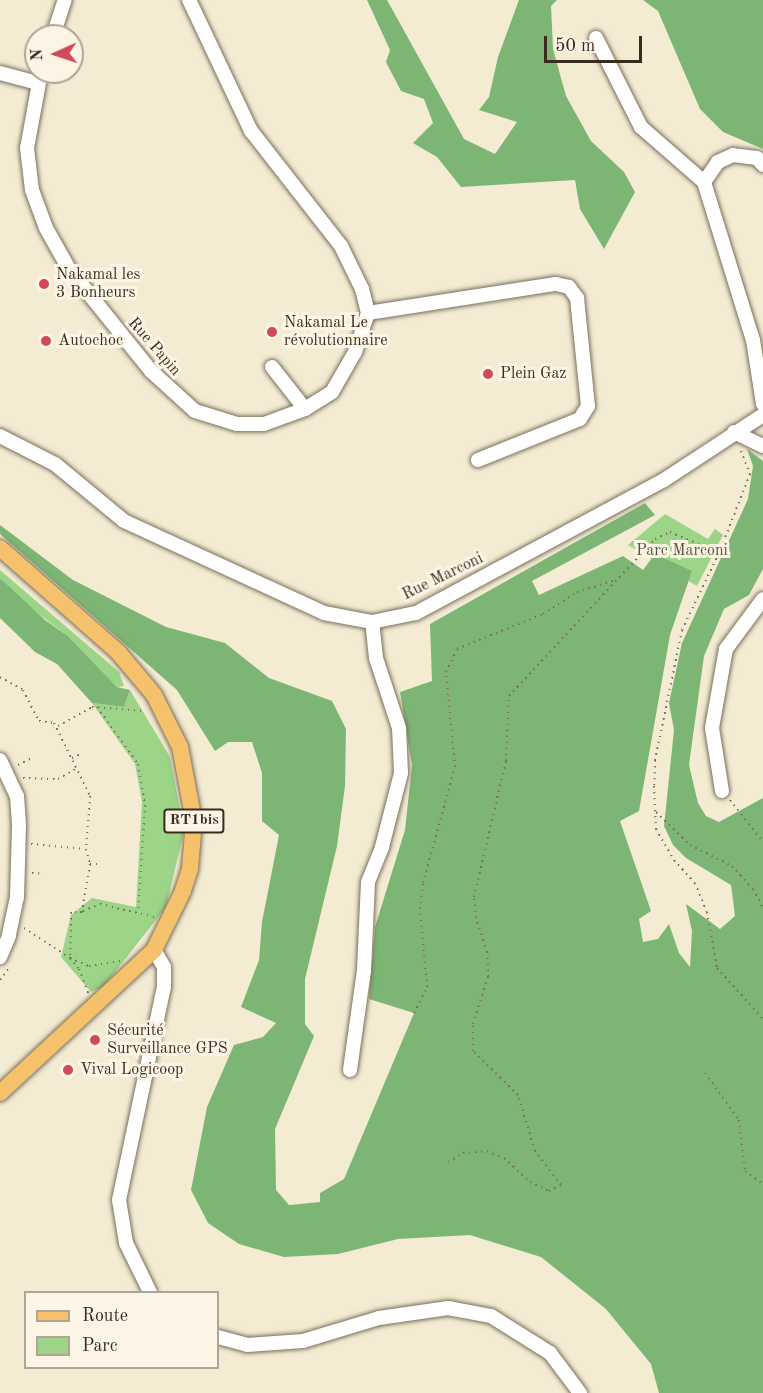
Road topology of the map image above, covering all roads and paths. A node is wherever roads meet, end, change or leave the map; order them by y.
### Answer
1 (65, 0) edge
2 (189, 0) edge
3 (57, 24) edge
4 (596, 38) dead end
5 (0, 73) edge
6 (24, 76) edge
7 (38, 84) edge
8 (763, 165) edge
9 (704, 182) junction
10 (368, 313) junction
11 (272, 367) dead end
12 (763, 404) edge
13 (305, 409) junction
14 (763, 415) edge
15 (734, 432) junction
16 (0, 436) edge
17 (763, 446) edge
18 (478, 460) dead end
19 (0, 548) edge
20 (719, 554) dead end
21 (616, 581) junction
22 (763, 599) edge
23 (372, 622) junction
24 (0, 677) edge
25 (147, 704) dead end
26 (97, 707) junction
27 (146, 711) dead end
28 (153, 714) dead end
29 (56, 727) junction
30 (81, 754) dead end
31 (32, 758) dead end
32 (72, 758) junction
33 (0, 760) edge
34 (15, 767) dead end
35 (77, 768) junction
36 (21, 778) dead end
37 (722, 791) joint
38 (655, 811) dead end
39 (763, 843) edge
40 (31, 844) dead end
41 (86, 849) junction
42 (90, 864) junction
43 (99, 864) dead end
44 (29, 872) dead end
45 (44, 874) dead end
46 (763, 908) edge
47 (82, 912) junction
48 (138, 914) junction
49 (159, 919) dead end
50 (23, 928) dead end
51 (154, 950) junction
52 (0, 957) edge
53 (70, 958) junction
54 (120, 967) dead end
55 (97, 989) dead end
56 (414, 1013) dead end
57 (350, 1070) dead end
58 (705, 1073) dead end
59 (0, 1093) edge
60 (448, 1162) dead end
61 (763, 1184) edge
62 (149, 1291) edge
63 (219, 1336) edge
64 (580, 1393) edge

1 - 3 street
2 - 10 street
4 - 9 street
5 - 6 street, Rue Papin
7 - 13 street, Rue Papin
8 - 9 street
9 - 12 street
10 - 13 street, Rue Papin
10 - 18 street
11 - 13 street
14 - 15 street, Rue Marconi
15 - 17 street
15 - 23 street, Rue Marconi
16 - 23 street, Rue Marconi
19 - 51 main road, RT1bis
20 - 21 path
21 - 56 path
21 - 60 path
22 - 37 street
23 - 57 street
24 - 29 path
25 - 28 path
26 - 27 path
26 - 29 path
26 - 48 path
29 - 32 path
30 - 32 path
31 - 34 path
32 - 35 path
33 - 52 street
35 - 36 path
35 - 41 path
37 - 39 path
38 - 46 path
40 - 41 path
41 - 42 path
42 - 43 path
42 - 47 path
44 - 45 path
47 - 48 path
47 - 53 path
48 - 49 path
50 - 53 path
51 - 59 main road, RT1bis
51 - 62 street
53 - 54 path
53 - 55 path
58 - 61 path
63 - 64 street

